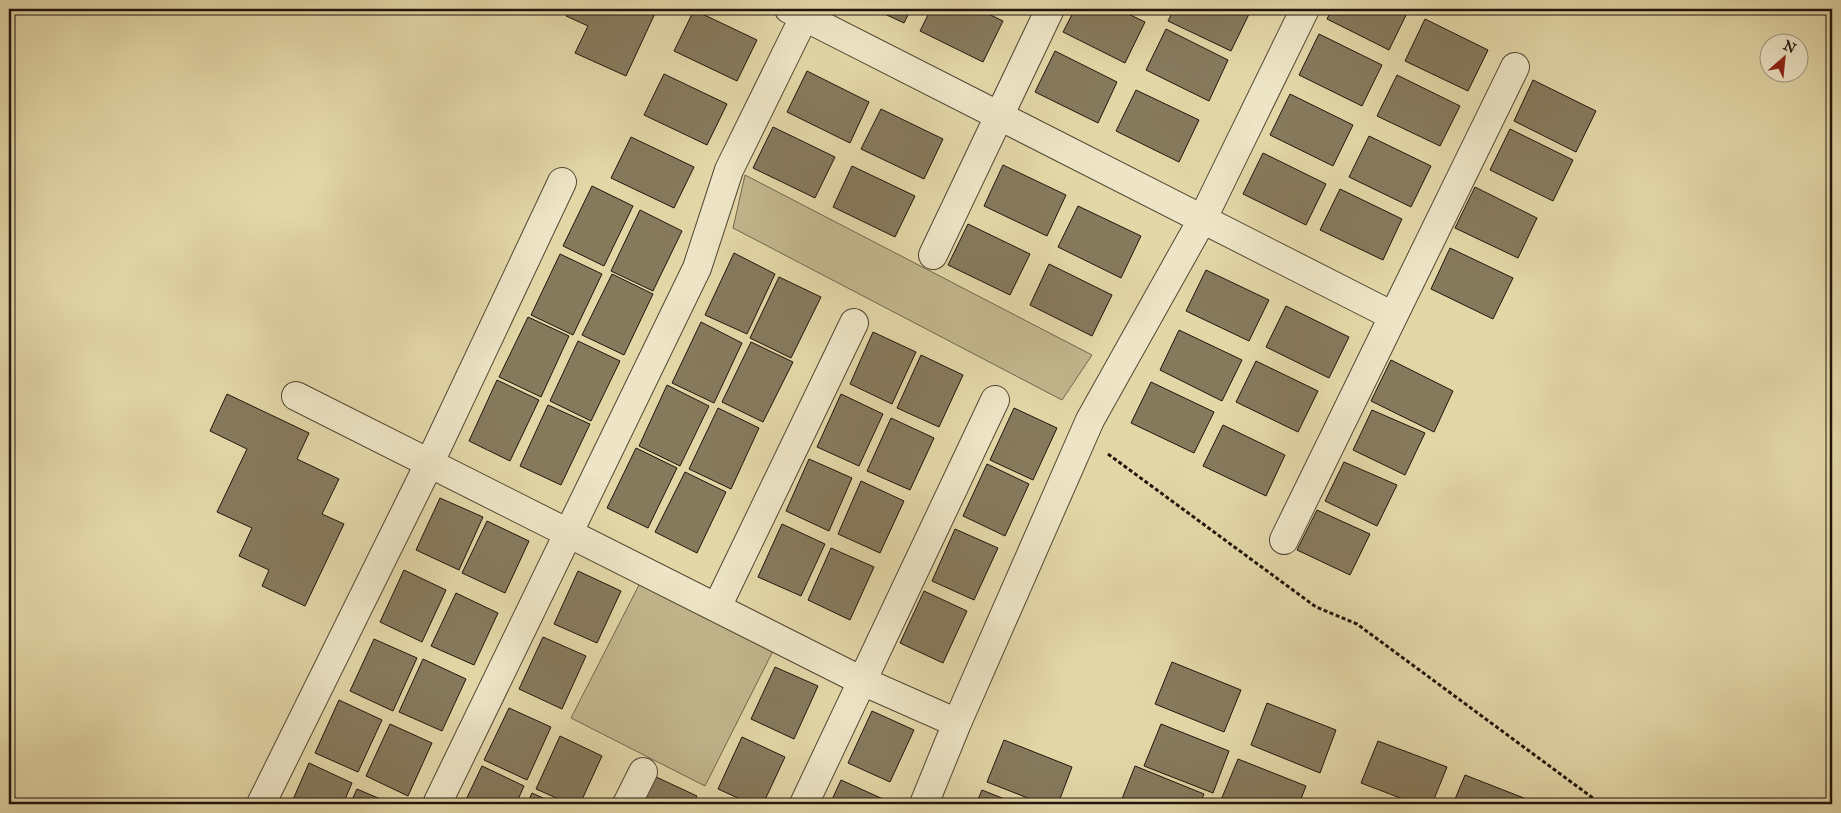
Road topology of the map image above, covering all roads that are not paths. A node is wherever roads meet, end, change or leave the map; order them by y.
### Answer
1 (1050, 9) edge
2 (1305, 9) edge
3 (800, 12) edge
4 (1515, 67) dead end
5 (999, 116) junction
6 (562, 182) dead end
7 (1202, 220) junction
8 (933, 255) dead end
9 (1393, 316) junction
10 (854, 323) dead end
11 (296, 396) dead end
12 (995, 400) dead end
13 (430, 462) junction
14 (569, 533) junction
15 (1284, 540) dead end
16 (717, 607) junction
17 (862, 681) junction
18 (956, 723) junction
19 (643, 772) dead end
20 (261, 804) edge
21 (438, 804) edge
22 (628, 804) edge
23 (804, 804) edge
24 (924, 804) edge

1 - 5 street
2 - 7 street
3 - 5 street
3 - 14 street
4 - 9 street
5 - 7 street
5 - 8 street
6 - 13 street
7 - 9 street
7 - 18 street
9 - 15 street
10 - 16 street
11 - 13 street
12 - 17 street
13 - 14 street
13 - 20 street
14 - 16 street
14 - 21 street
16 - 17 street
17 - 18 street
17 - 23 street
18 - 24 street
19 - 22 street

